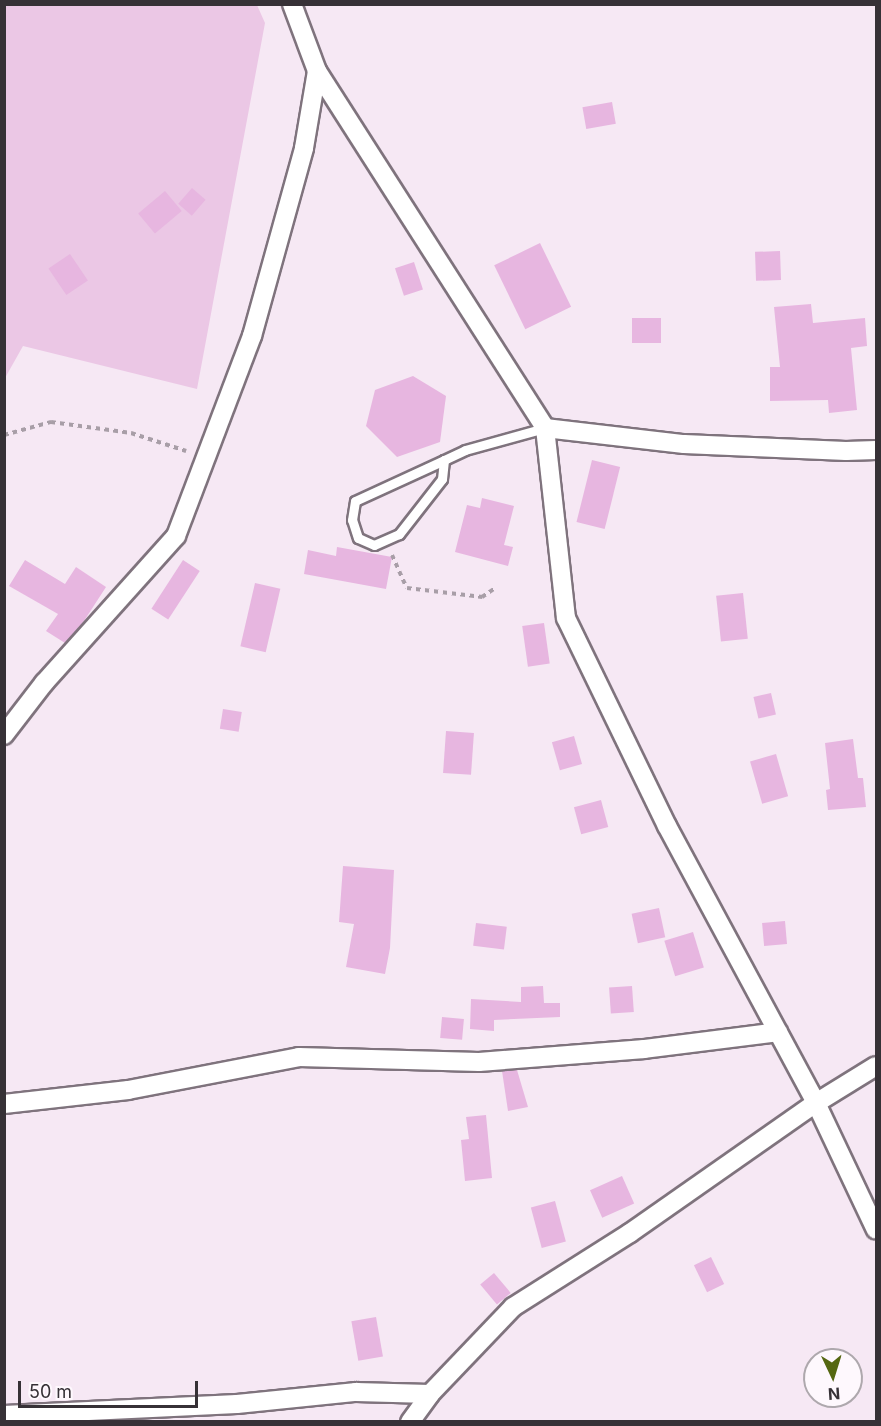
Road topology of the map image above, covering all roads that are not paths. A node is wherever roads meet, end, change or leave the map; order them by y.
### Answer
1 (292, 4) edge
2 (317, 71) junction
3 (545, 428) junction
4 (876, 450) edge
5 (444, 460) junction
6 (4, 735) edge
7 (778, 1032) junction
8 (876, 1066) edge
9 (816, 1103) junction
10 (4, 1104) edge
11 (876, 1230) edge
12 (430, 1395) junction
13 (4, 1415) edge
14 (410, 1422) edge

1 - 2 street
2 - 3 street
2 - 6 street
3 - 4 street
3 - 5 lane
3 - 7 street
5 - 5 lane
7 - 9 street
7 - 10 street
8 - 9 street
9 - 11 street
9 - 12 street
12 - 13 street
12 - 14 street

